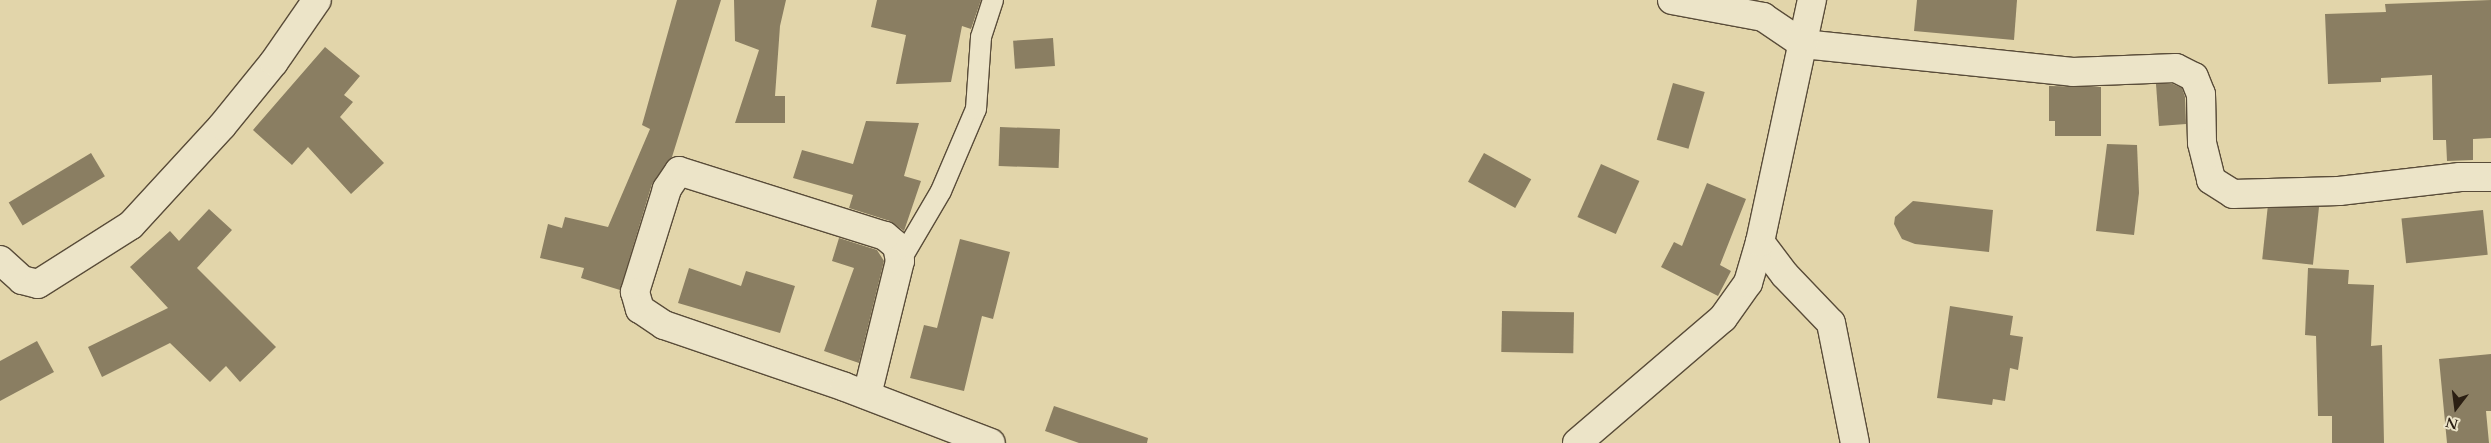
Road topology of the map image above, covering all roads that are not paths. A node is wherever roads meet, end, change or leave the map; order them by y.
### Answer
1 (317, 0) edge
2 (993, 0) edge
3 (1672, 0) edge
4 (1812, 0) edge
5 (1803, 44) junction
6 (2491, 177) edge
7 (1760, 242) junction
8 (0, 260) edge
9 (900, 261) junction
10 (867, 395) junction
11 (991, 443) edge
12 (1577, 443) edge
13 (1855, 443) edge

1 - 8 street
2 - 9 lane
3 - 5 street
4 - 5 street
5 - 6 street
5 - 7 street
7 - 12 street
7 - 13 street
9 - 10 street
9 - 10 street
10 - 11 street

